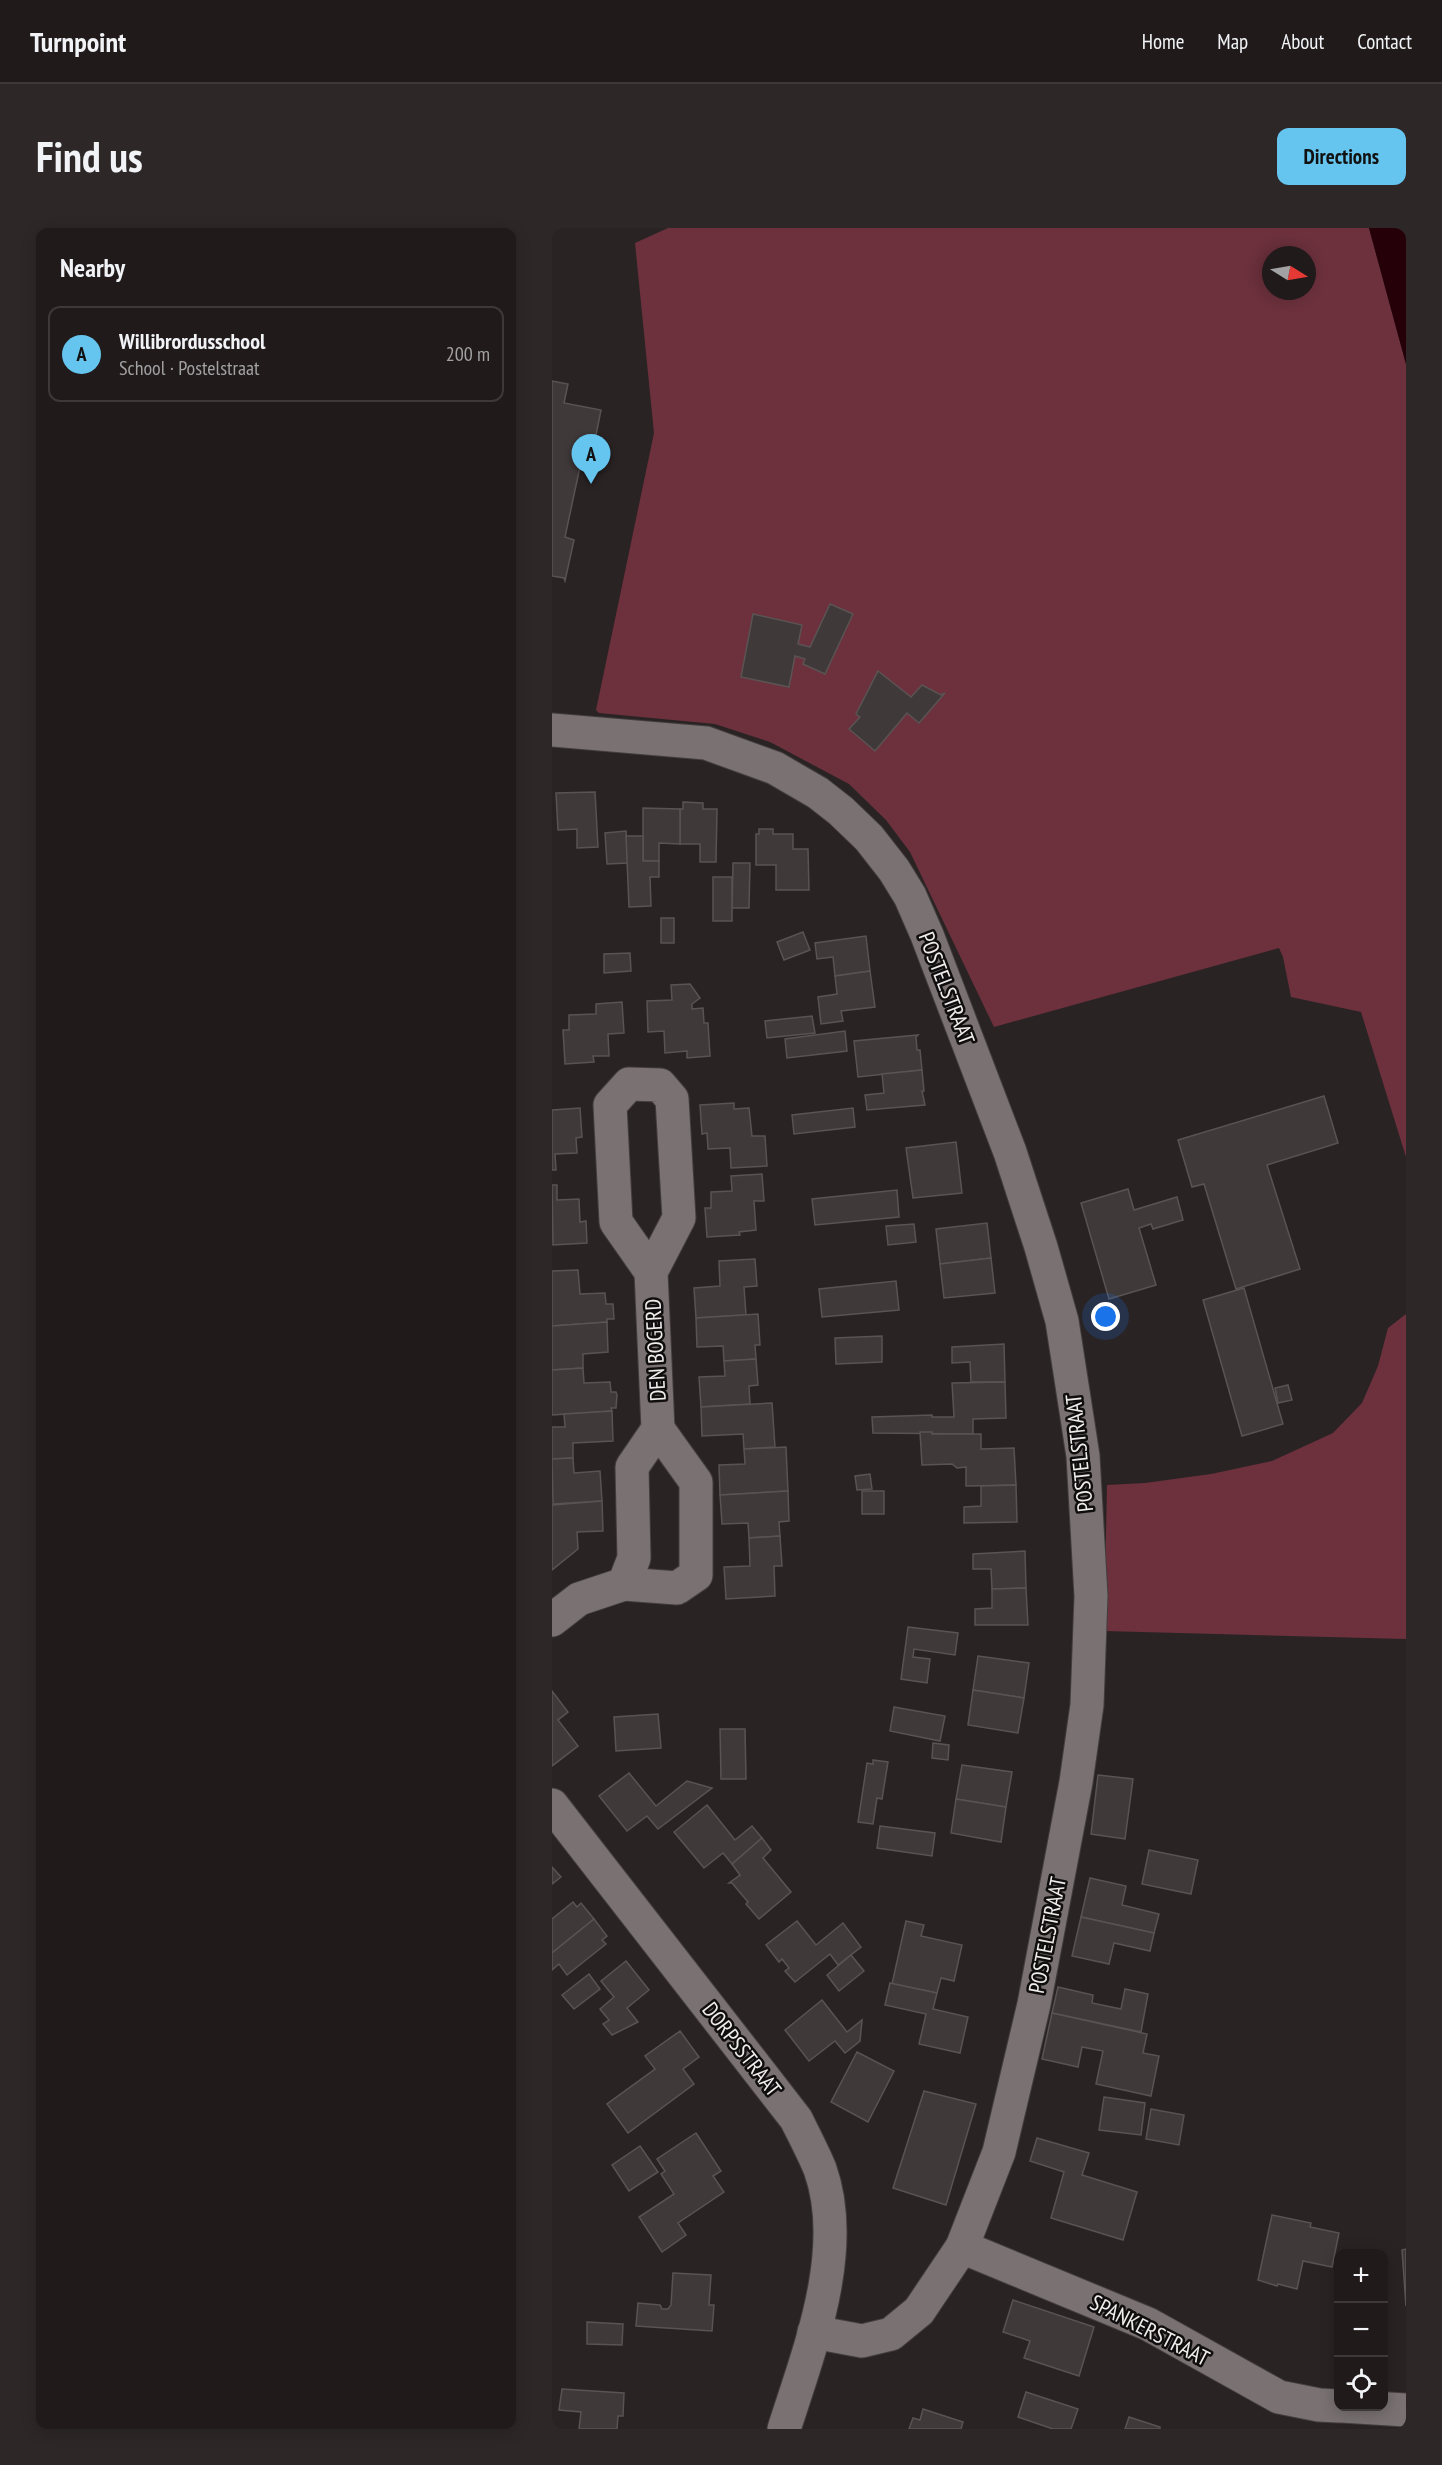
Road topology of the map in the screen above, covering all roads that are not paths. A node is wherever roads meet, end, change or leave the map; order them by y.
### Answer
1 (552, 730) edge
2 (651, 1272) junction
3 (658, 1429) junction
4 (624, 1584) junction
5 (552, 1620) edge
6 (552, 1805) edge
7 (962, 2247) junction
8 (814, 2332) junction
9 (1334, 2406) edge
10 (1388, 2409) edge
11 (1406, 2410) edge
12 (784, 2429) edge

1 - 7 street, POSTELSTRAAT
2 - 2 street, DEN BOGERD
2 - 3 street, DEN BOGERD
3 - 4 street, DEN BOGERD
3 - 4 street, DEN BOGERD
4 - 5 street, DEN BOGERD
6 - 8 street, DORPSSTRAAT
7 - 8 street, POSTELSTRAAT
7 - 9 street, SPANKERSTRAAT
8 - 12 street, DORPSSTRAAT
10 - 11 street, SPANKERSTRAAT

